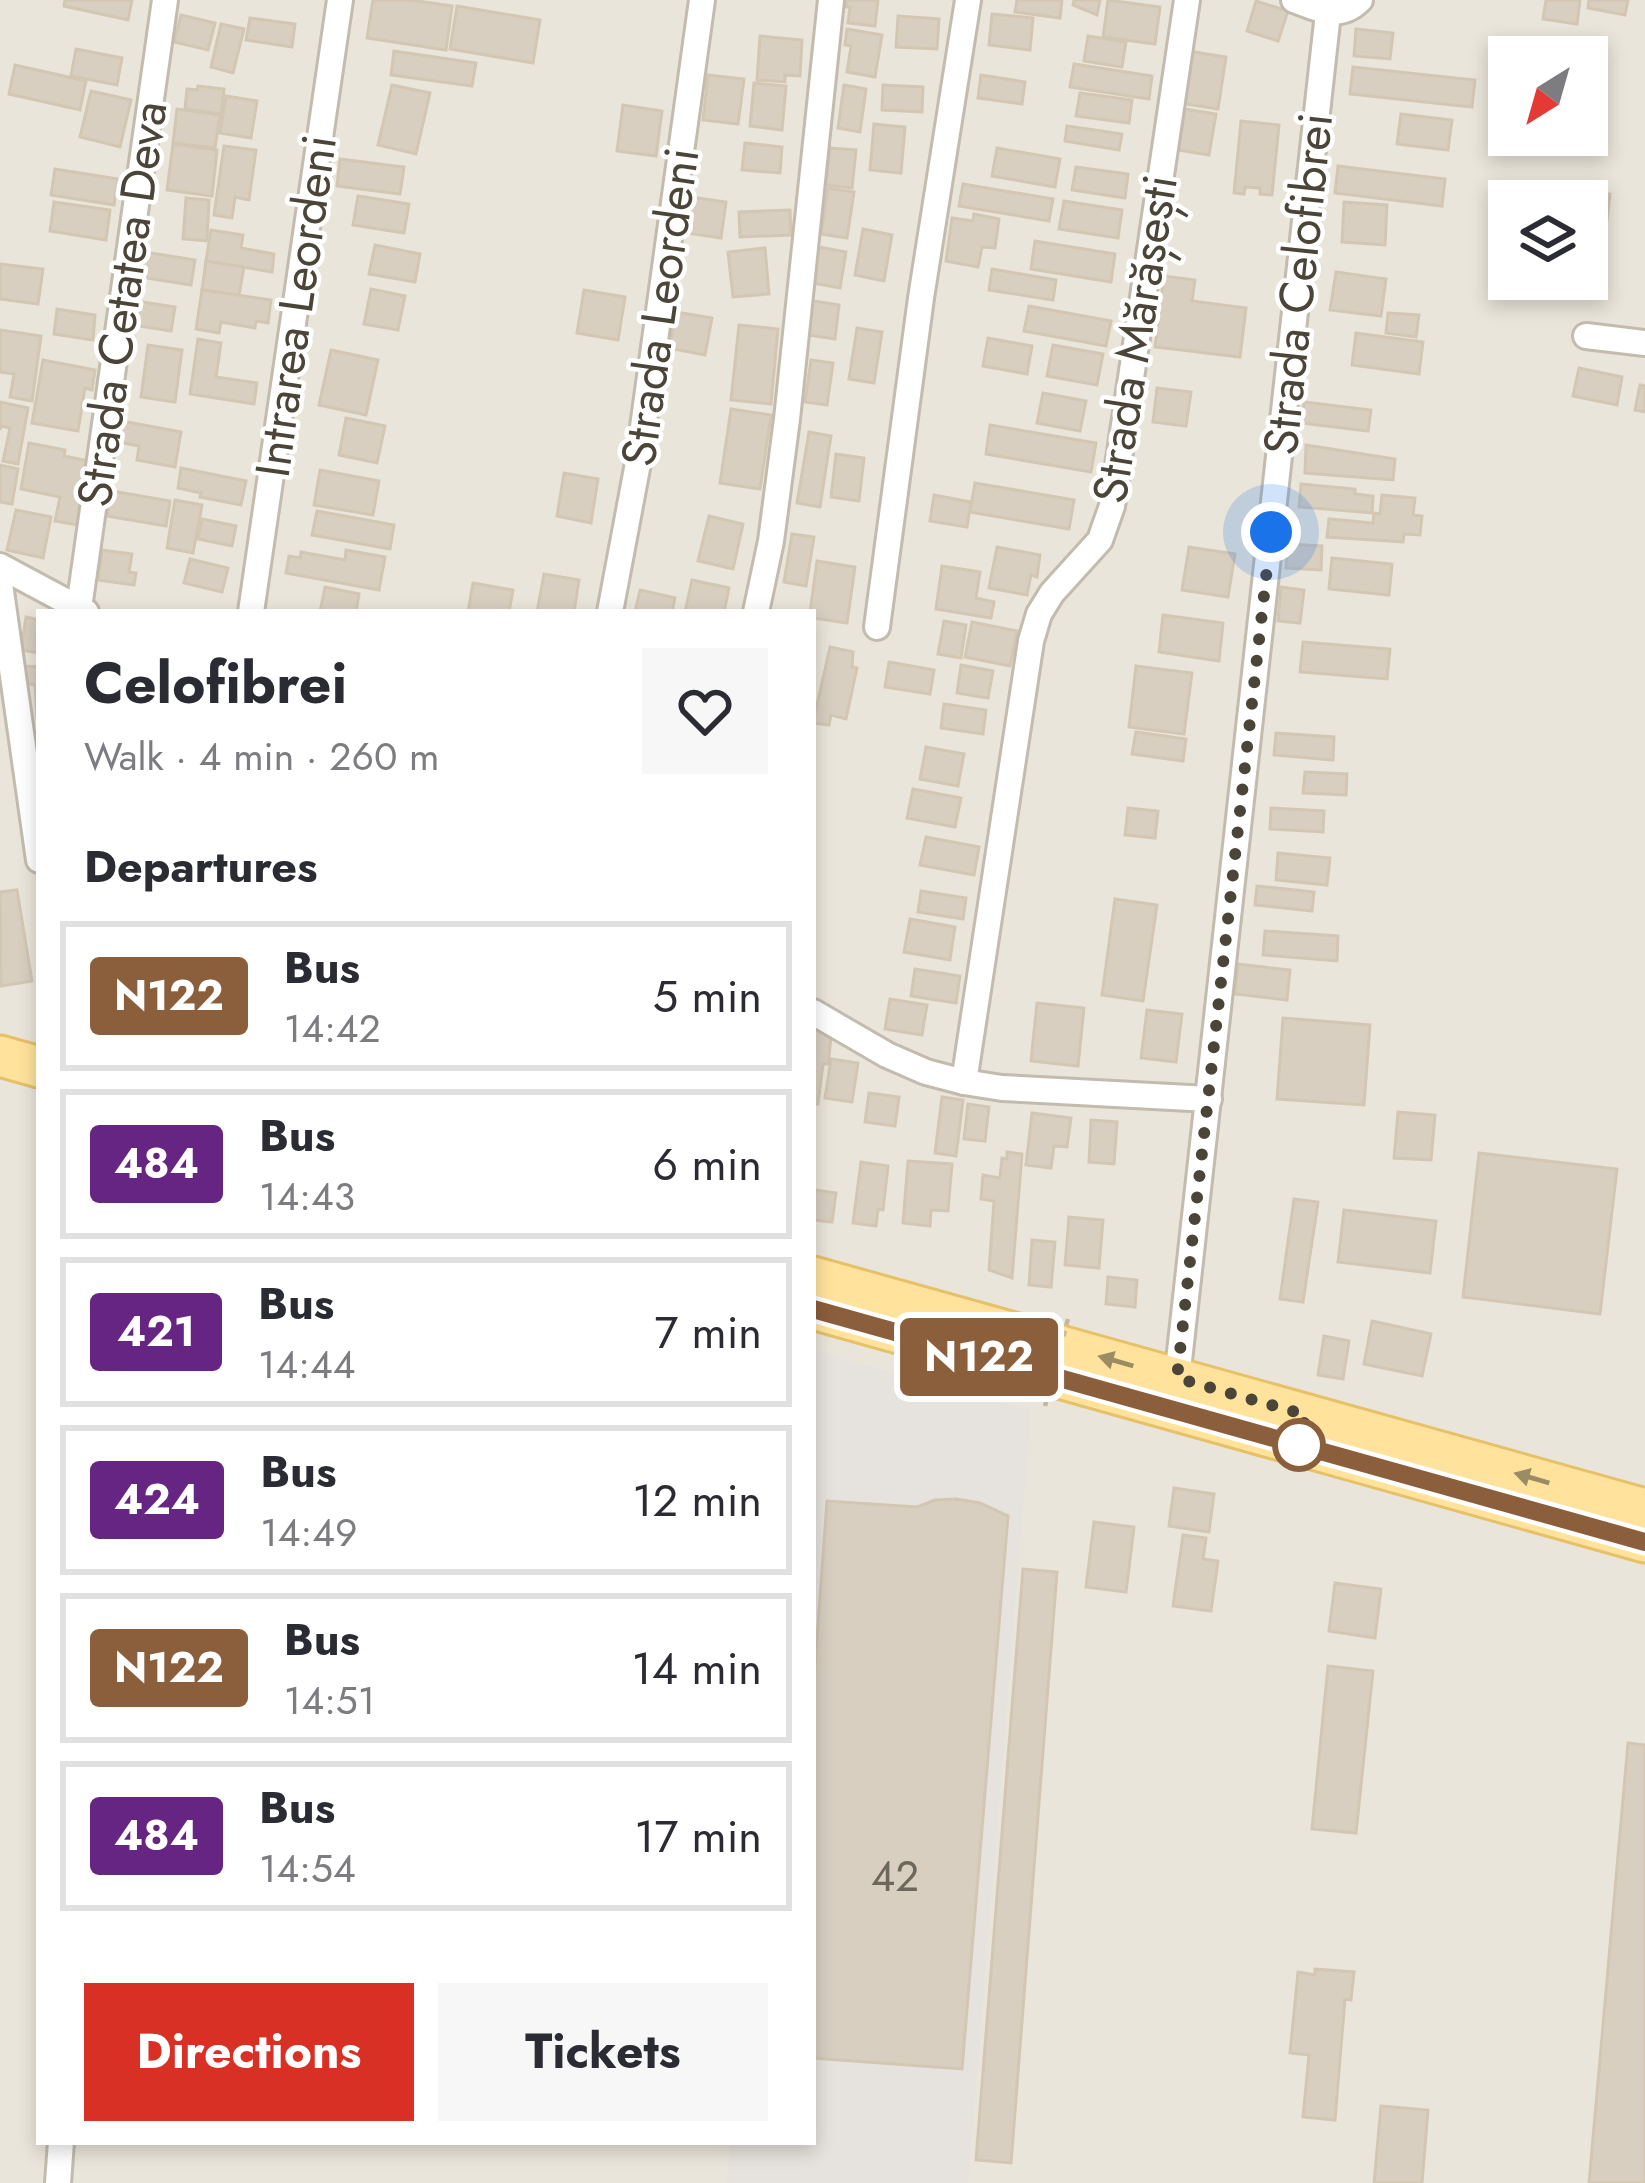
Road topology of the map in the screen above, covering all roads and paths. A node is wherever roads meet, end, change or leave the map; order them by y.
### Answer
1 (165, 0) edge
2 (340, 0) edge
3 (702, 0) edge
4 (831, 0) edge
5 (968, 0) edge
6 (1187, 0) edge
7 (1294, 0) edge
8 (1360, 0) edge
9 (1328, 13) junction
10 (1586, 336) dead end
11 (1645, 343) edge
12 (0, 566) edge
13 (0, 584) edge
14 (81, 609) edge
15 (83, 609) edge
16 (251, 609) edge
17 (611, 609) edge
18 (757, 609) edge
19 (877, 627) dead end
20 (36, 839) edge
21 (816, 1014) edge
22 (0, 1056) edge
23 (36, 1066) edge
24 (964, 1082) junction
25 (1209, 1099) junction
26 (816, 1278) edge
27 (816, 1310) edge
28 (1069, 1315) dead end
29 (1177, 1378) junction
30 (1045, 1406) dead end
31 (1645, 1509) edge
32 (1645, 1541) edge
33 (62, 2145) edge
34 (58, 2183) edge

1 - 15 street, Strada Cetatea Deva
2 - 16 street, Intrarea Leordeni
3 - 17 street, Strada Leordeni
4 - 18 street
5 - 19 street
6 - 24 street, Strada Mărășești
7 - 9 street
8 - 9 street
9 - 25 street, Strada Celofibrei
10 - 11 street
12 - 14 street
13 - 20 street
21 - 24 street
22 - 23 main road
24 - 25 street
25 - 29 street, Strada Celofibrei
29 -> 26 main road
27 - 32 main road
28 - 30 path, bridge
31 -> 29 main road
33 - 34 street

